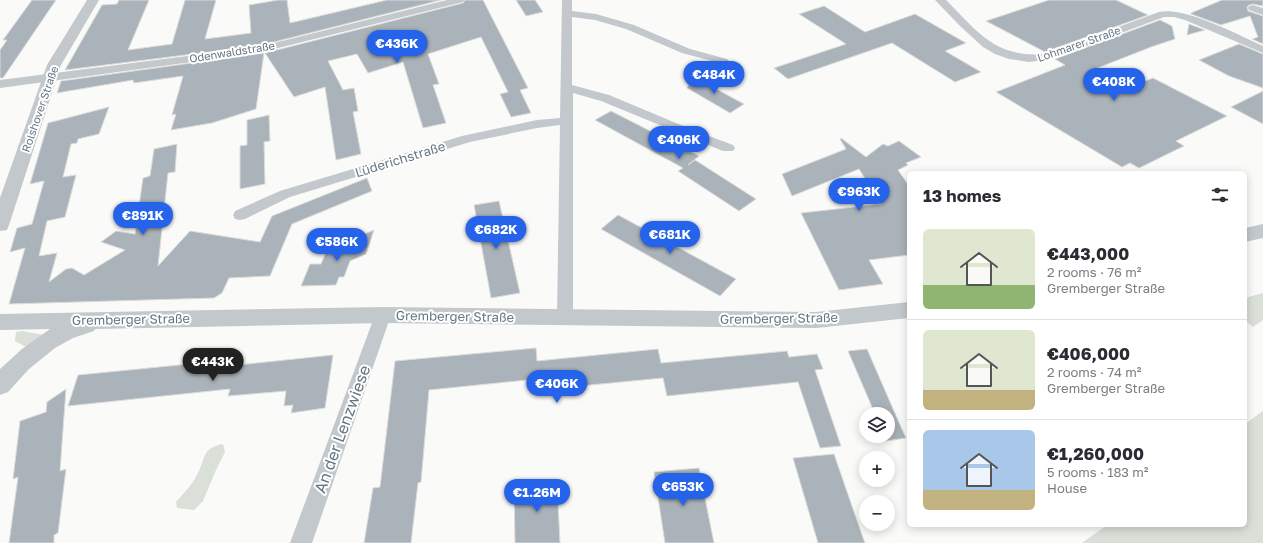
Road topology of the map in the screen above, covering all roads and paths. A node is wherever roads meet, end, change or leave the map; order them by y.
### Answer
1 (93, 0) edge
2 (459, 0) edge
3 (940, 0) edge
4 (566, 6) edge
5 (1263, 50) edge
6 (723, 61) dead end
7 (50, 78) junction
8 (0, 84) edge
9 (566, 87) junction
10 (566, 121) junction
11 (728, 148) dead end
12 (240, 215) dead end
13 (0, 225) edge
14 (1263, 231) edge
15 (1247, 235) edge
16 (907, 310) edge
17 (383, 315) junction
18 (565, 318) junction
19 (103, 320) junction
20 (0, 322) edge
21 (0, 385) edge
22 (301, 543) edge

1 - 7 street, Rolshover Straße
2 - 7 street, Odenwaldstraße
3 - 5 street, Lohmarer Straße
4 - 6 street
4 - 9 street
7 - 8 street, Odenwaldstraße
7 - 13 street, Rolshover Straße
9 - 10 street
9 - 11 street
10 - 12 street, Lüderichstraße
10 - 18 street
14 - 15 street
16 - 18 street, Gremberger Straße
17 - 18 street, Gremberger Straße
17 - 19 street, Gremberger Straße
17 - 22 street, An der Lenzwiese
19 - 20 street, Gremberger Straße
19 - 21 street

